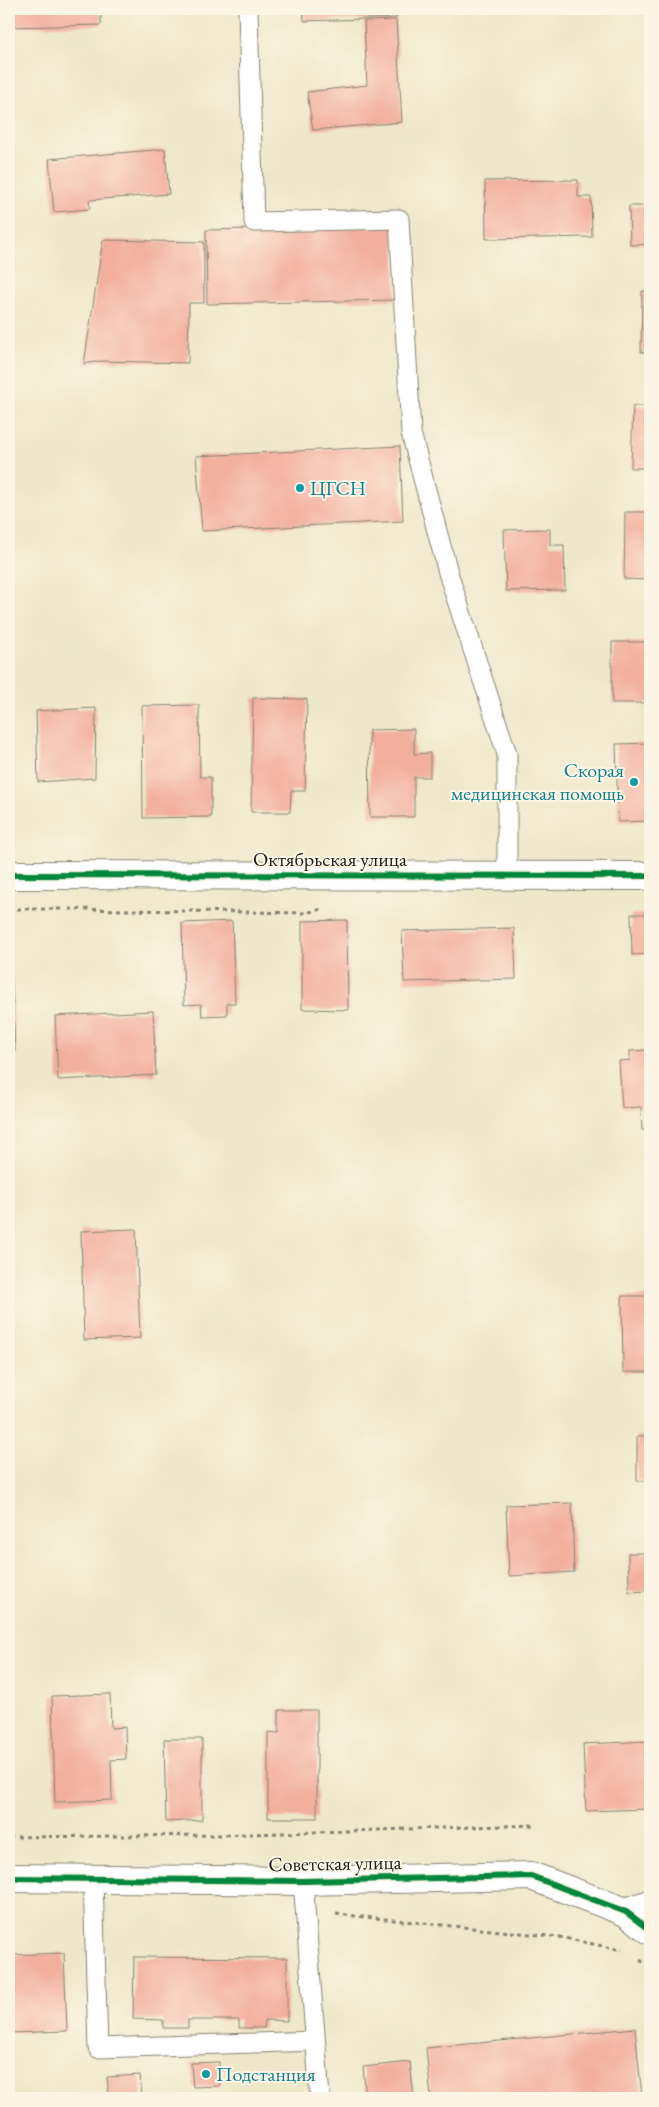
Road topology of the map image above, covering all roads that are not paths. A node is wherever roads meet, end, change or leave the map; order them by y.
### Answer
1 (248, 9) edge
2 (9, 875) edge
3 (507, 875) junction
4 (650, 876) edge
5 (9, 1878) edge
6 (93, 1879) junction
7 (303, 1881) junction
8 (638, 1908) edge
9 (650, 1930) edge
10 (315, 2042) junction
11 (320, 2098) edge

1 - 3 lane
2 - 3 street, Октябрьская улица
3 - 4 street, Октябрьская улица
5 - 6 street, Советская улица
6 - 7 street, Советская улица
6 - 10 lane
7 - 8 street, Советская улица
7 - 10 lane
8 - 9 street, Советская улица
10 - 11 lane

